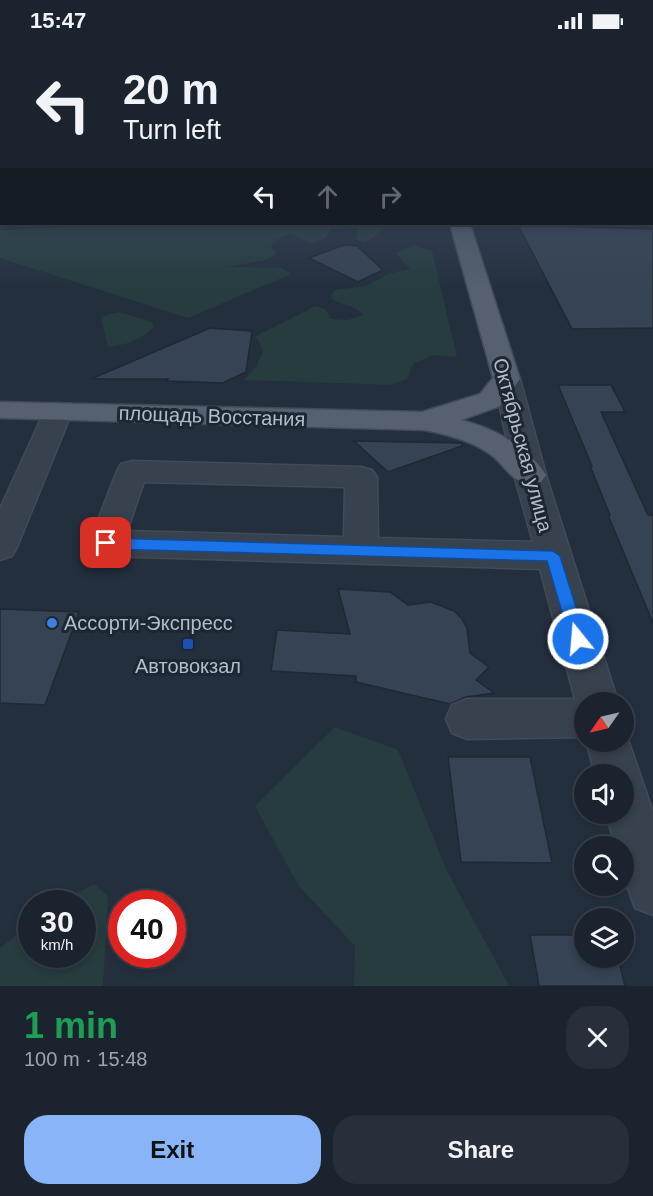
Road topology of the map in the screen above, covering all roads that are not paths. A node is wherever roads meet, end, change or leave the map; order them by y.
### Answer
1 (460, 225) edge
2 (507, 379) junction
3 (0, 410) edge
4 (58, 412) junction
5 (424, 421) junction
6 (530, 475) junction
7 (0, 547) edge
8 (361, 551) junction
9 (553, 556) junction
10 (594, 692) edge
11 (574, 718) edge
12 (467, 720) dead end
13 (633, 824) edge
14 (653, 891) edge

1 - 2 main road, Октябрьская улица
2 - 5 main road, площадь Восстания
2 - 6 street, Октябрьская улица
3 - 4 main road, площадь Восстания
4 - 5 main road, площадь Восстания
4 - 7 street
5 - 6 main road, площадь Восстания
6 - 9 street, Октябрьская улица
8 - 8 street
8 - 9 street
9 - 10 street, Октябрьская улица
11 - 12 street
13 - 14 street

